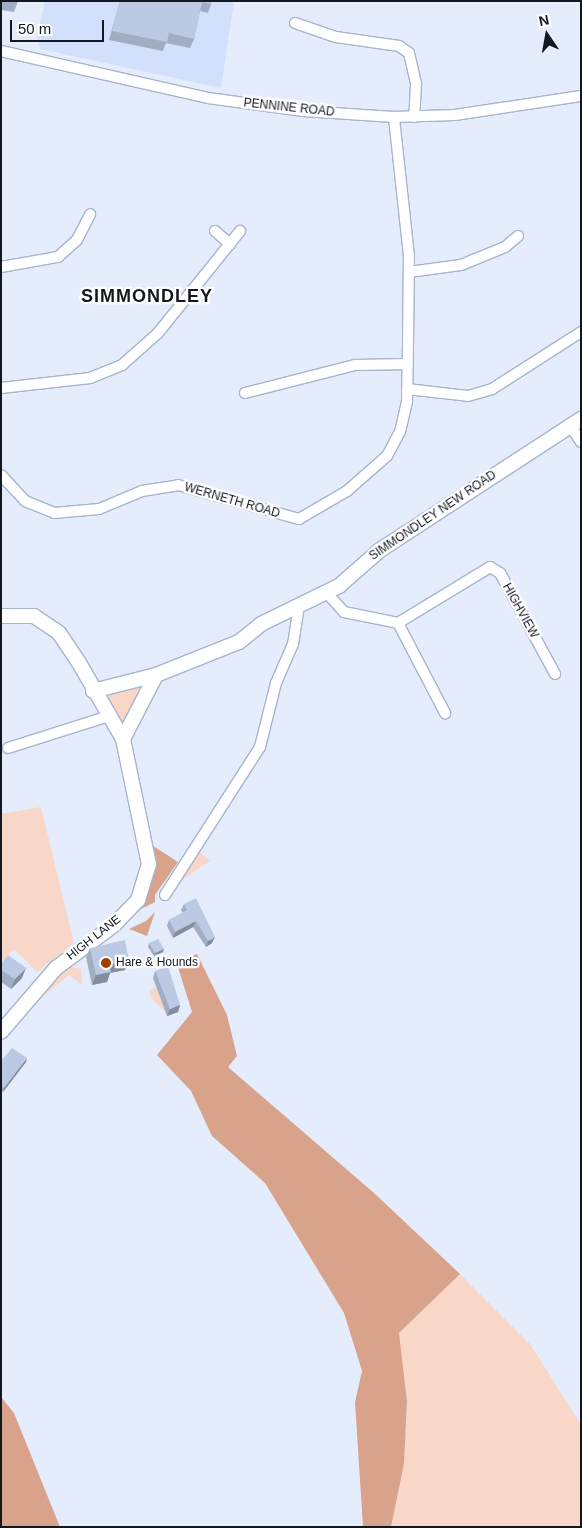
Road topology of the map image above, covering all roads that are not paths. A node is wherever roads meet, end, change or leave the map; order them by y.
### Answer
1 (295, 23) dead end
2 (1, 51) edge
3 (581, 96) edge
4 (394, 117) junction
5 (414, 117) junction
6 (90, 214) dead end
7 (215, 231) dead end
8 (240, 231) dead end
9 (518, 236) dead end
10 (230, 244) junction
11 (1, 267) edge
12 (409, 272) junction
13 (581, 332) edge
14 (408, 364) junction
15 (1, 388) edge
16 (407, 389) junction
17 (245, 393) dead end
18 (575, 422) edge
19 (581, 442) edge
20 (1, 474) edge
21 (326, 592) junction
22 (299, 607) junction
23 (1, 616) edge
24 (398, 623) junction
25 (555, 674) dead end
26 (156, 675) junction
27 (93, 691) junction
28 (445, 713) dead end
29 (109, 716) junction
30 (123, 739) junction
31 (8, 748) dead end
32 (165, 895) dead end
33 (1, 1032) edge

1 - 5 street
2 - 4 street, PENNINE ROAD
3 - 5 street, PENNINE ROAD
4 - 5 street, PENNINE ROAD
4 - 12 street, WERNETH ROAD
6 - 11 street
7 - 10 street
8 - 10 street
9 - 12 street
10 - 15 street
12 - 14 street, WERNETH ROAD
13 - 16 street
14 - 16 street, WERNETH ROAD
14 - 17 street
16 - 20 street, WERNETH ROAD
18 - 19 street
18 - 21 street, SIMMONDLEY NEW ROAD
21 - 22 street, SIMMONDLEY NEW ROAD
21 - 24 street
22 - 26 street, SIMMONDLEY NEW ROAD
22 - 32 street
23 - 27 street, HIGH LANE
24 - 25 street, HIGHVIEW
24 - 28 street
26 - 27 street, SIMMONDLEY NEW ROAD
26 - 30 street
27 - 29 street, HIGH LANE
29 - 30 street, HIGH LANE
29 - 31 street
30 - 33 street, HIGH LANE

